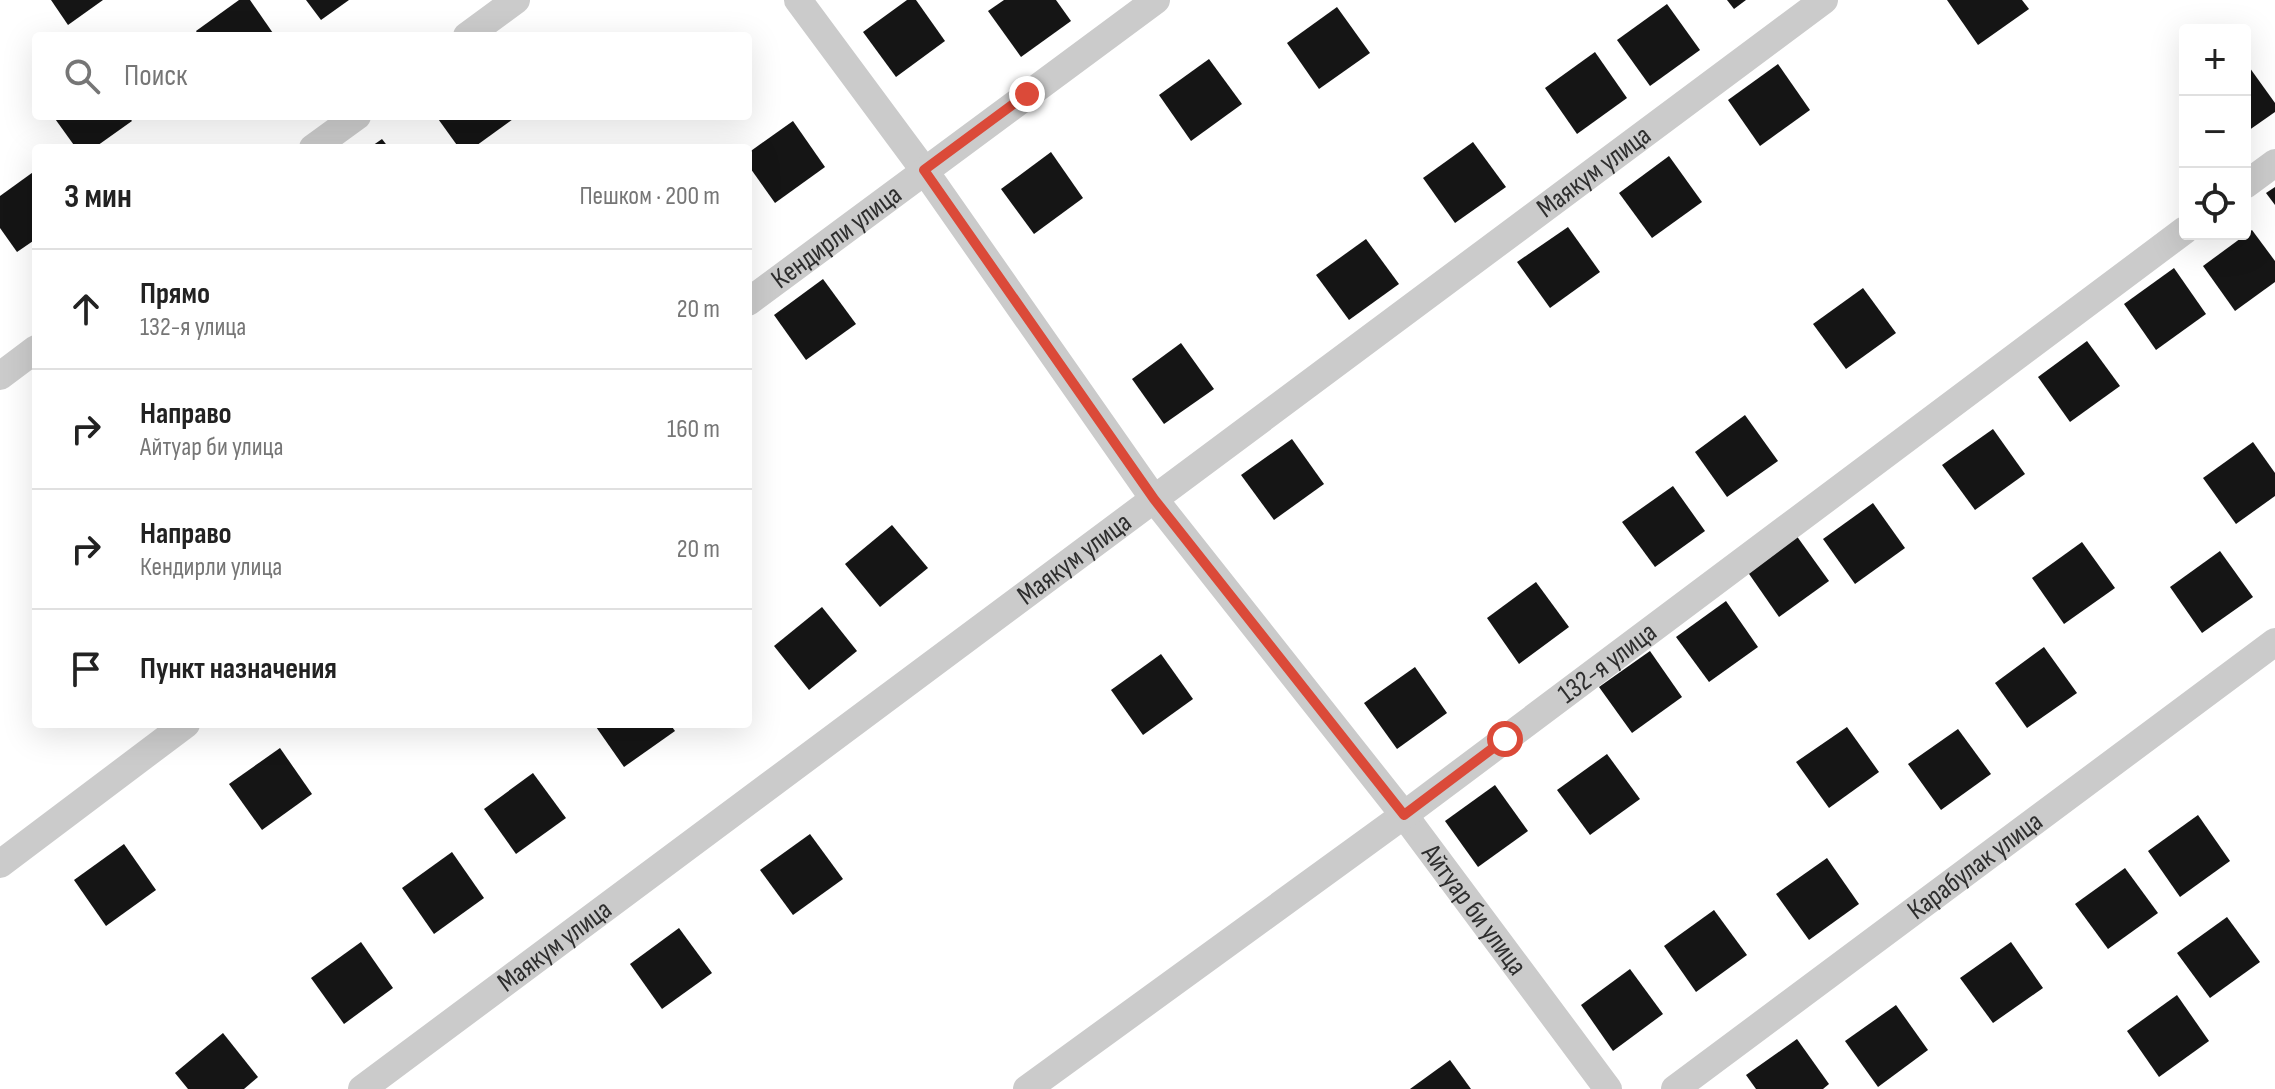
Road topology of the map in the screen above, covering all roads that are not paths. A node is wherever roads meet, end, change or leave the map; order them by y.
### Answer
1 (516, 0) edge
2 (798, 0) edge
3 (1156, 0) edge
4 (1824, 0) edge
5 (472, 32) edge
6 (352, 120) edge
7 (318, 144) edge
8 (2275, 163) edge
9 (924, 170) junction
10 (2251, 181) edge
11 (2179, 234) edge
12 (752, 299) edge
13 (32, 352) edge
14 (0, 376) edge
15 (1154, 499) junction
16 (2275, 642) edge
17 (181, 728) edge
18 (1404, 815) junction
19 (0, 864) edge
20 (362, 1089) edge
21 (1027, 1089) edge
22 (1608, 1089) edge
23 (1675, 1089) edge

1 - 5 street
2 - 9 street, Айтуар би улица
3 - 9 street, Кендирли улица
4 - 15 street, Маякум улица
6 - 7 street
8 - 10 street
9 - 12 street, Кендирли улица
9 - 15 street, Айтуар би улица
11 - 18 street, 132-я улица
13 - 14 street
15 - 18 street, Айтуар би улица
15 - 20 street, Маякум улица
16 - 23 street, Карабулак улица
17 - 19 street
18 - 21 street, 132-я улица
18 - 22 street, Айтуар би улица

